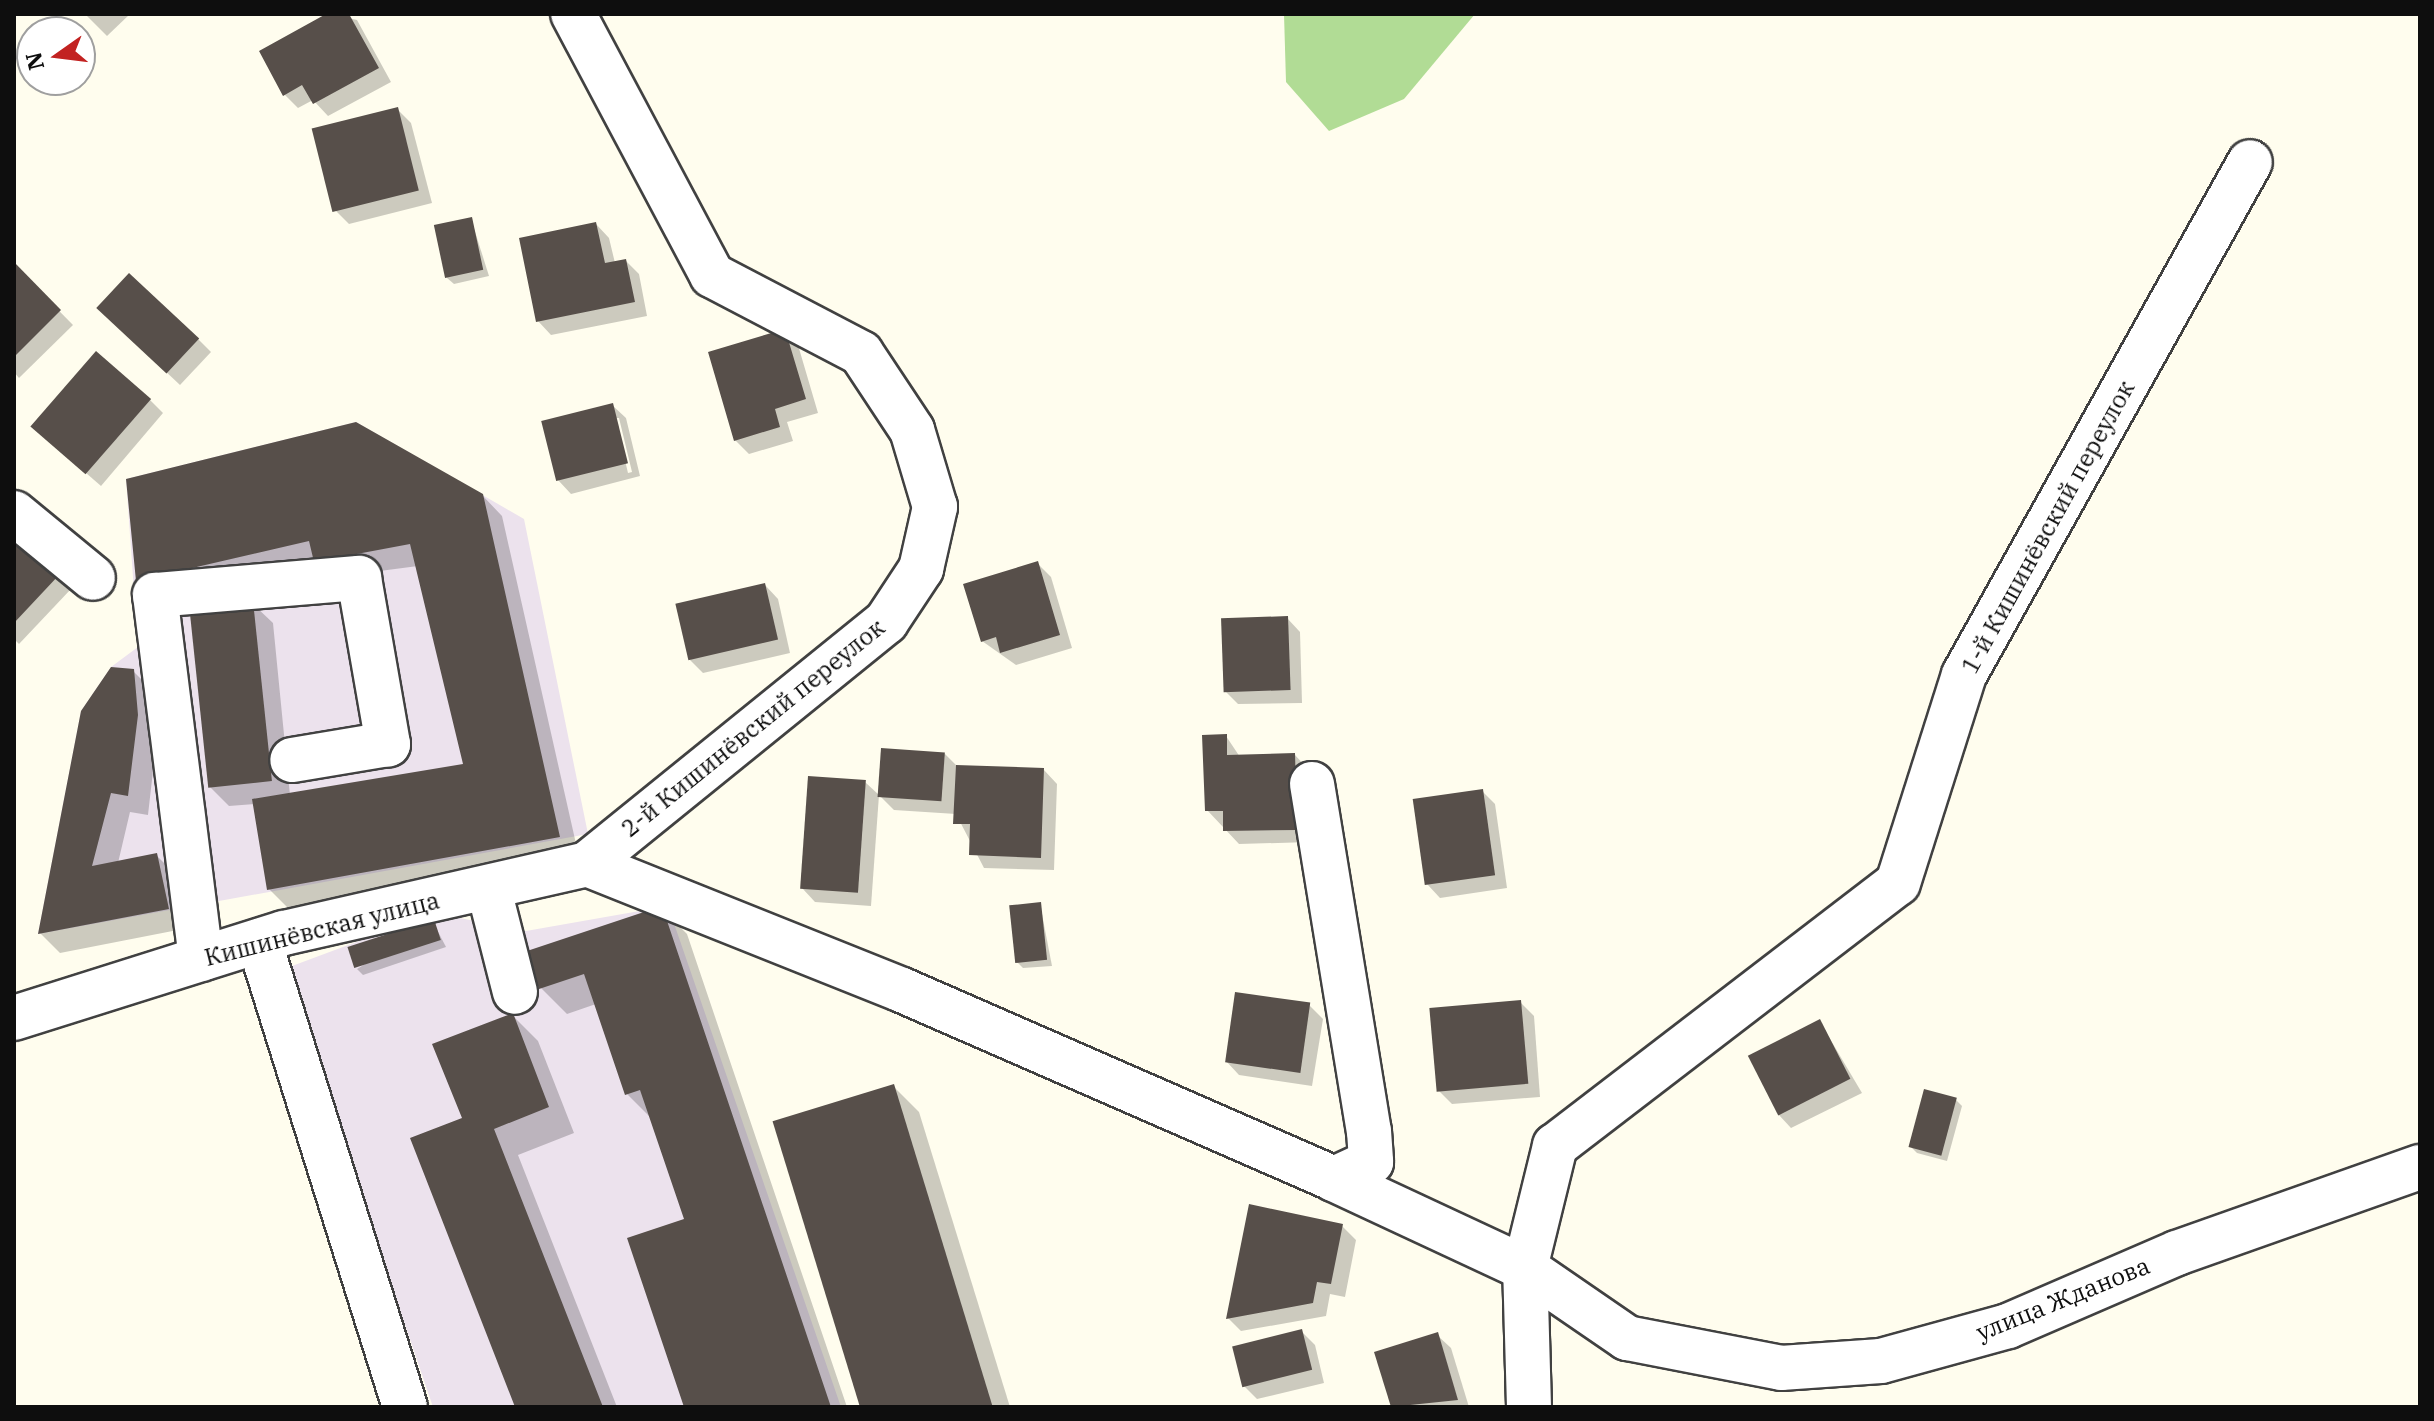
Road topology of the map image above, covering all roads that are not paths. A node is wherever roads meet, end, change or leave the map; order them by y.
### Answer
1 (573, 14) edge
2 (2250, 162) dead end
3 (14, 513) edge
4 (93, 578) dead end
5 (292, 760) dead end
6 (1312, 784) dead end
7 (587, 864) junction
8 (489, 890) junction
9 (259, 941) junction
10 (201, 959) junction
11 (515, 992) dead end
12 (14, 1018) edge
13 (2420, 1167) edge
14 (1334, 1179) junction
15 (1525, 1268) junction
16 (405, 1407) edge
17 (1529, 1407) edge

1 - 7 street, 2-й Кишинёвский переулок
2 - 15 street, 1-й Кишинёвский переулок
3 - 4 street
5 - 10 street
6 - 14 street
7 - 8 street, Кишинёвская улица
7 - 14 street, улица Жданова
8 - 9 street, Кишинёвская улица
8 - 11 street
9 - 10 street, Кишинёвская улица
9 - 16 street
10 - 12 street, Кишинёвская улица
13 - 15 street, улица Жданова
14 - 15 street, улица Жданова
15 - 17 street, 1-й Кишинёвский переулок

